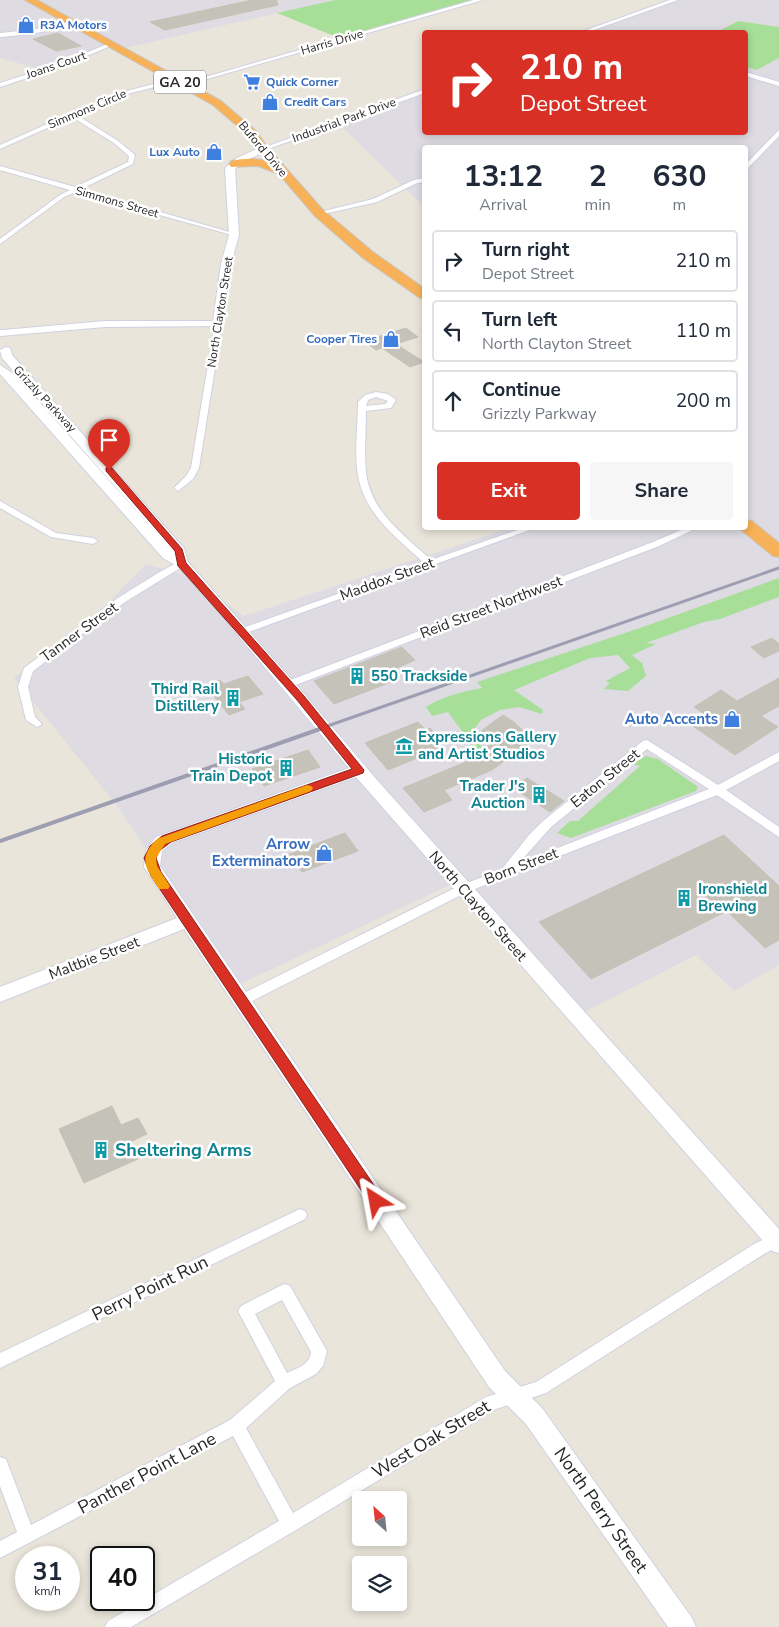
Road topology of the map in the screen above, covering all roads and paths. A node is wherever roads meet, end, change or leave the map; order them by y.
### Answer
1 (30, 0) edge
2 (480, 0) edge
3 (674, 0) edge
4 (73, 23) junction
5 (592, 30) edge
6 (0, 35) edge
7 (112, 44) junction
8 (748, 75) edge
9 (181, 82) junction
10 (0, 84) edge
11 (779, 84) edge
12 (422, 92) edge
13 (73, 114) junction
14 (779, 132) edge
15 (0, 147) edge
16 (263, 149) junction
17 (235, 164) junction
18 (748, 166) edge
19 (0, 168) edge
20 (283, 172) junction
21 (422, 180) edge
22 (75, 190) junction
23 (319, 213) junction
24 (234, 236) junction
25 (0, 242) edge
26 (422, 293) edge
27 (218, 324) junction
28 (65, 328) junction
29 (2, 332) edge
30 (6, 350) edge
31 (0, 368) edge
32 (362, 409) dead end
33 (178, 488) dead end
34 (0, 504) edge
35 (748, 527) edge
36 (524, 530) edge
37 (688, 530) edge
38 (93, 541) dead end
39 (773, 547) edge
40 (182, 564) junction
41 (430, 564) junction
42 (243, 631) junction
43 (288, 684) junction
44 (37, 724) dead end
45 (779, 756) edge
46 (359, 770) junction
47 (718, 790) junction
48 (779, 833) edge
49 (505, 873) junction
50 (463, 889) junction
51 (187, 921) junction
52 (0, 995) edge
53 (240, 1000) junction
54 (300, 1215) dead end
55 (778, 1241) edge
56 (0, 1360) edge
57 (284, 1383) junction
58 (514, 1396) junction
59 (236, 1426) junction
60 (0, 1465) edge
61 (290, 1524) junction
62 (27, 1535) junction
63 (0, 1550) edge
64 (118, 1626) edge
65 (684, 1627) edge

1 - 4 highway, Buford Drive / GA 20
2 - 9 street, Harris Drive
3 - 5 street
4 - 6 street
4 - 7 highway, Buford Drive / GA 20
7 - 9 highway, Buford Drive / GA 20
7 - 10 street, Joans Court
8 - 11 street
9 - 13 street, Simmons Circle
9 - 16 highway, Buford Drive / GA 20
12 - 16 street, Industrial Park Drive
13 - 15 street, Simmons Circle
13 - 22 street
14 - 18 street
16 - 17 street
16 - 20 highway, Buford Drive / GA 20
17 - 20 highway
17 - 24 street, North Clayton Street
19 - 22 street, Simmons Street
20 - 23 highway, Buford Drive / GA 20
21 - 23 street
22 - 24 street, Simmons Street
22 - 25 street
23 - 26 highway, Buford Drive / GA 20
24 - 27 street, North Clayton Street
27 - 28 street
27 - 33 street, North Clayton Street
28 - 29 street
28 - 30 street
29 - 30 street, Grizzly Parkway
30 - 40 street, Grizzly Parkway
31 - 40 street, Grizzly Parkway
32 - 41 street
34 - 38 street
35 - 39 highway
36 - 41 street, Maddox Street
37 - 43 street, Reid Street Northwest
40 - 42 street, North Clayton Street
40 - 44 street, Tanner Street
41 - 42 street, Maddox Street
42 - 43 street, North Clayton Street
43 - 46 street, North Clayton Street
45 - 47 street, Born Street
46 - 50 street, North Clayton Street
46 - 51 street
47 - 48 street, Eaton Street
47 - 49 street, Born Street
47 - 49 street, Eaton Street
49 - 50 street, Born Street
50 - 53 street, Born Street
50 - 55 street, North Clayton Street
51 - 52 street, Maltbie Street
51 - 53 street
53 - 58 street, North Perry Street
54 - 56 street, Perry Point Run
55 - 58 street, West Oak Street
57 - 57 street, Panther Point Lane
57 - 59 street, Panther Point Lane
58 - 61 street, West Oak Street
58 - 65 street, North Perry Street
59 - 61 street
59 - 62 street, Panther Point Lane
60 - 62 street
61 - 64 street, West Oak Street
62 - 63 street, Panther Point Lane

